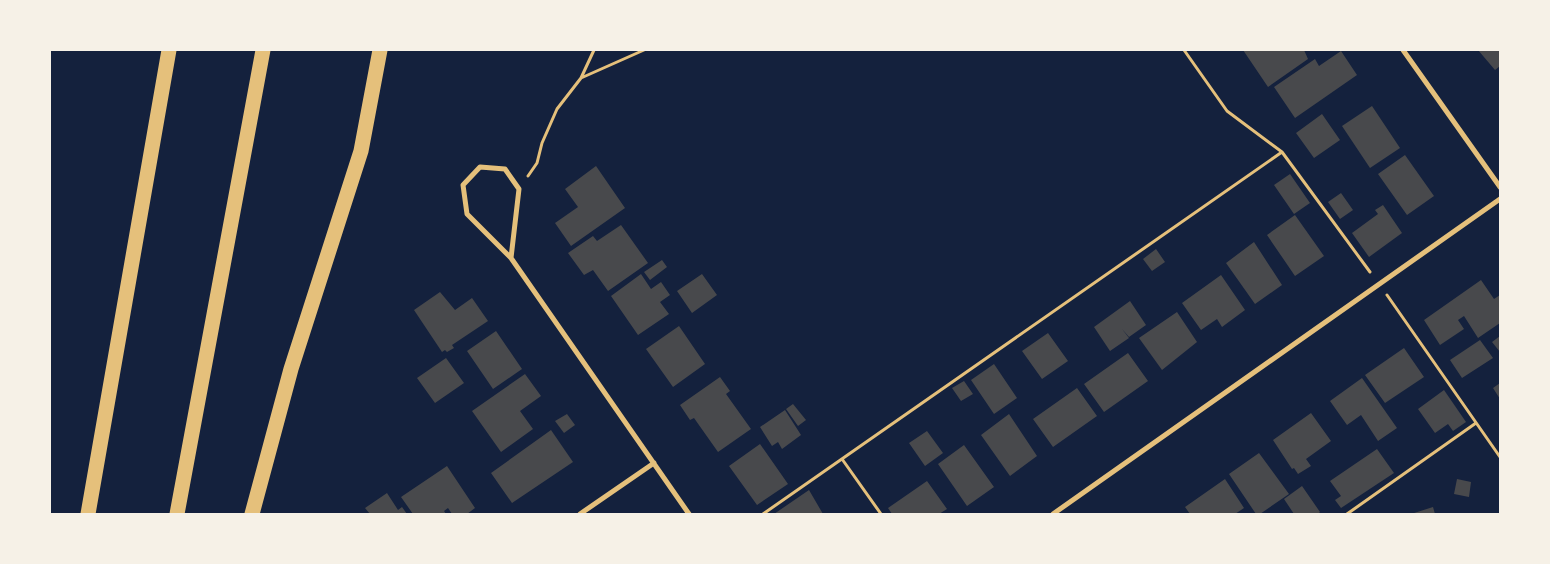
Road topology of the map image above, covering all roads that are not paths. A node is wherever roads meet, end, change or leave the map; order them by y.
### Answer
1 (168, 50) edge
2 (263, 50) edge
3 (380, 50) edge
4 (1403, 50) edge
5 (1500, 187) edge
6 (1500, 199) edge
7 (512, 258) junction
8 (654, 463) junction
9 (88, 514) edge
10 (176, 514) edge
11 (252, 514) edge
12 (580, 514) edge
13 (689, 514) edge
14 (1053, 514) edge

1 - 9 highway
2 - 10 highway
3 - 11 highway
4 - 5 street
6 - 14 street
7 - 7 street
7 - 8 street
8 - 12 street
8 - 13 street

